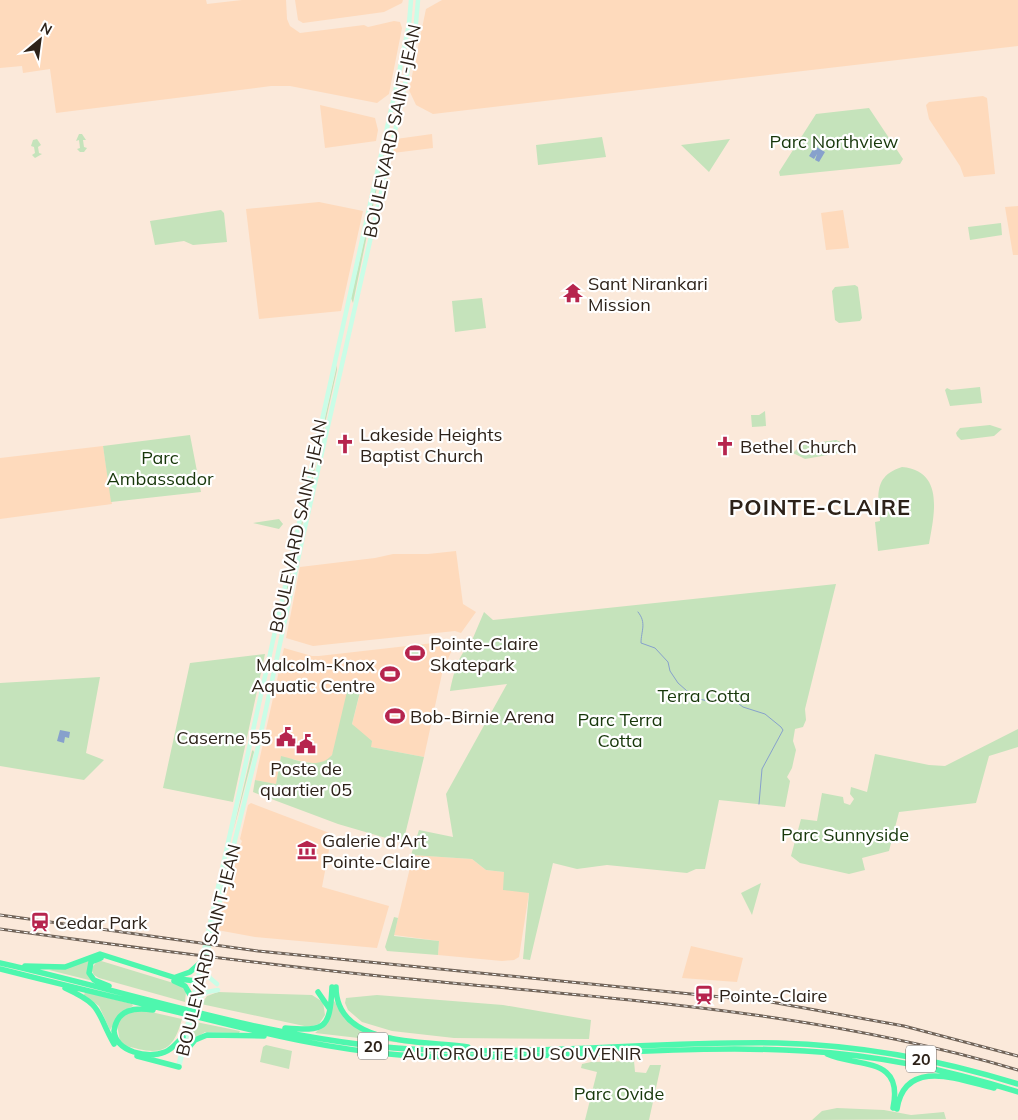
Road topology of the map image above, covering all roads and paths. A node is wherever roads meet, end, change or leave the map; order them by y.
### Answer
1 (411, 0) edge
2 (418, 0) edge
3 (210, 930) junction
4 (0, 963) edge
5 (203, 965) junction
6 (13, 966) junction
7 (0, 969) edge
8 (174, 977) junction
9 (196, 981) junction
10 (52, 982) junction
11 (217, 984) dead end
12 (218, 990) dead end
13 (122, 992) junction
14 (318, 992) dead end
15 (194, 1001) junction
16 (330, 1008) junction
17 (185, 1014) junction
18 (189, 1022) junction
19 (265, 1027) junction
20 (183, 1037) junction
21 (279, 1037) junction
22 (483, 1050) junction
23 (822, 1052) junction
24 (184, 1053) junction
25 (178, 1067) junction
26 (1018, 1084) edge
27 (1018, 1092) edge

1 - 3 main road, BOULEVARD SAINT-JEAN
2 - 3 main road, BOULEVARD SAINT-JEAN
3 - 5 main road, BOULEVARD SAINT-JEAN
4 - 6 highway, AUTOROUTE DU SOUVENIR / 20
5 - 8 highway
5 - 9 main road, BOULEVARD SAINT-JEAN
5 - 11 main road
5 - 15 main road, BOULEVARD SAINT-JEAN
6 - 8 highway
6 - 13 highway, AUTOROUTE DU SOUVENIR / 20
7 - 10 highway, AUTOROUTE DU SOUVENIR / 20
8 - 9 highway
9 - 15 main road, BOULEVARD SAINT-JEAN
10 - 17 highway, AUTOROUTE DU SOUVENIR / 20
10 - 25 highway
12 - 15 main road
13 - 15 highway
13 - 19 highway, AUTOROUTE DU SOUVENIR / 20
14 - 16 highway
15 - 18 main road, BOULEVARD SAINT-JEAN
16 - 19 highway
16 - 22 highway
17 - 20 highway
17 - 21 highway, AUTOROUTE DU SOUVENIR / 20
18 - 20 main road, BOULEVARD SAINT-JEAN
18 - 24 main road, BOULEVARD SAINT-JEAN
19 - 22 highway, AUTOROUTE DU SOUVENIR / 20
20 - 25 main road, BOULEVARD SAINT-JEAN
21 - 23 highway, AUTOROUTE DU SOUVENIR / 20
21 - 24 highway
22 - 26 highway, AUTOROUTE DU SOUVENIR / 20
23 - 27 highway, AUTOROUTE DU SOUVENIR / 20
23 - 27 highway
24 - 25 main road, BOULEVARD SAINT-JEAN

